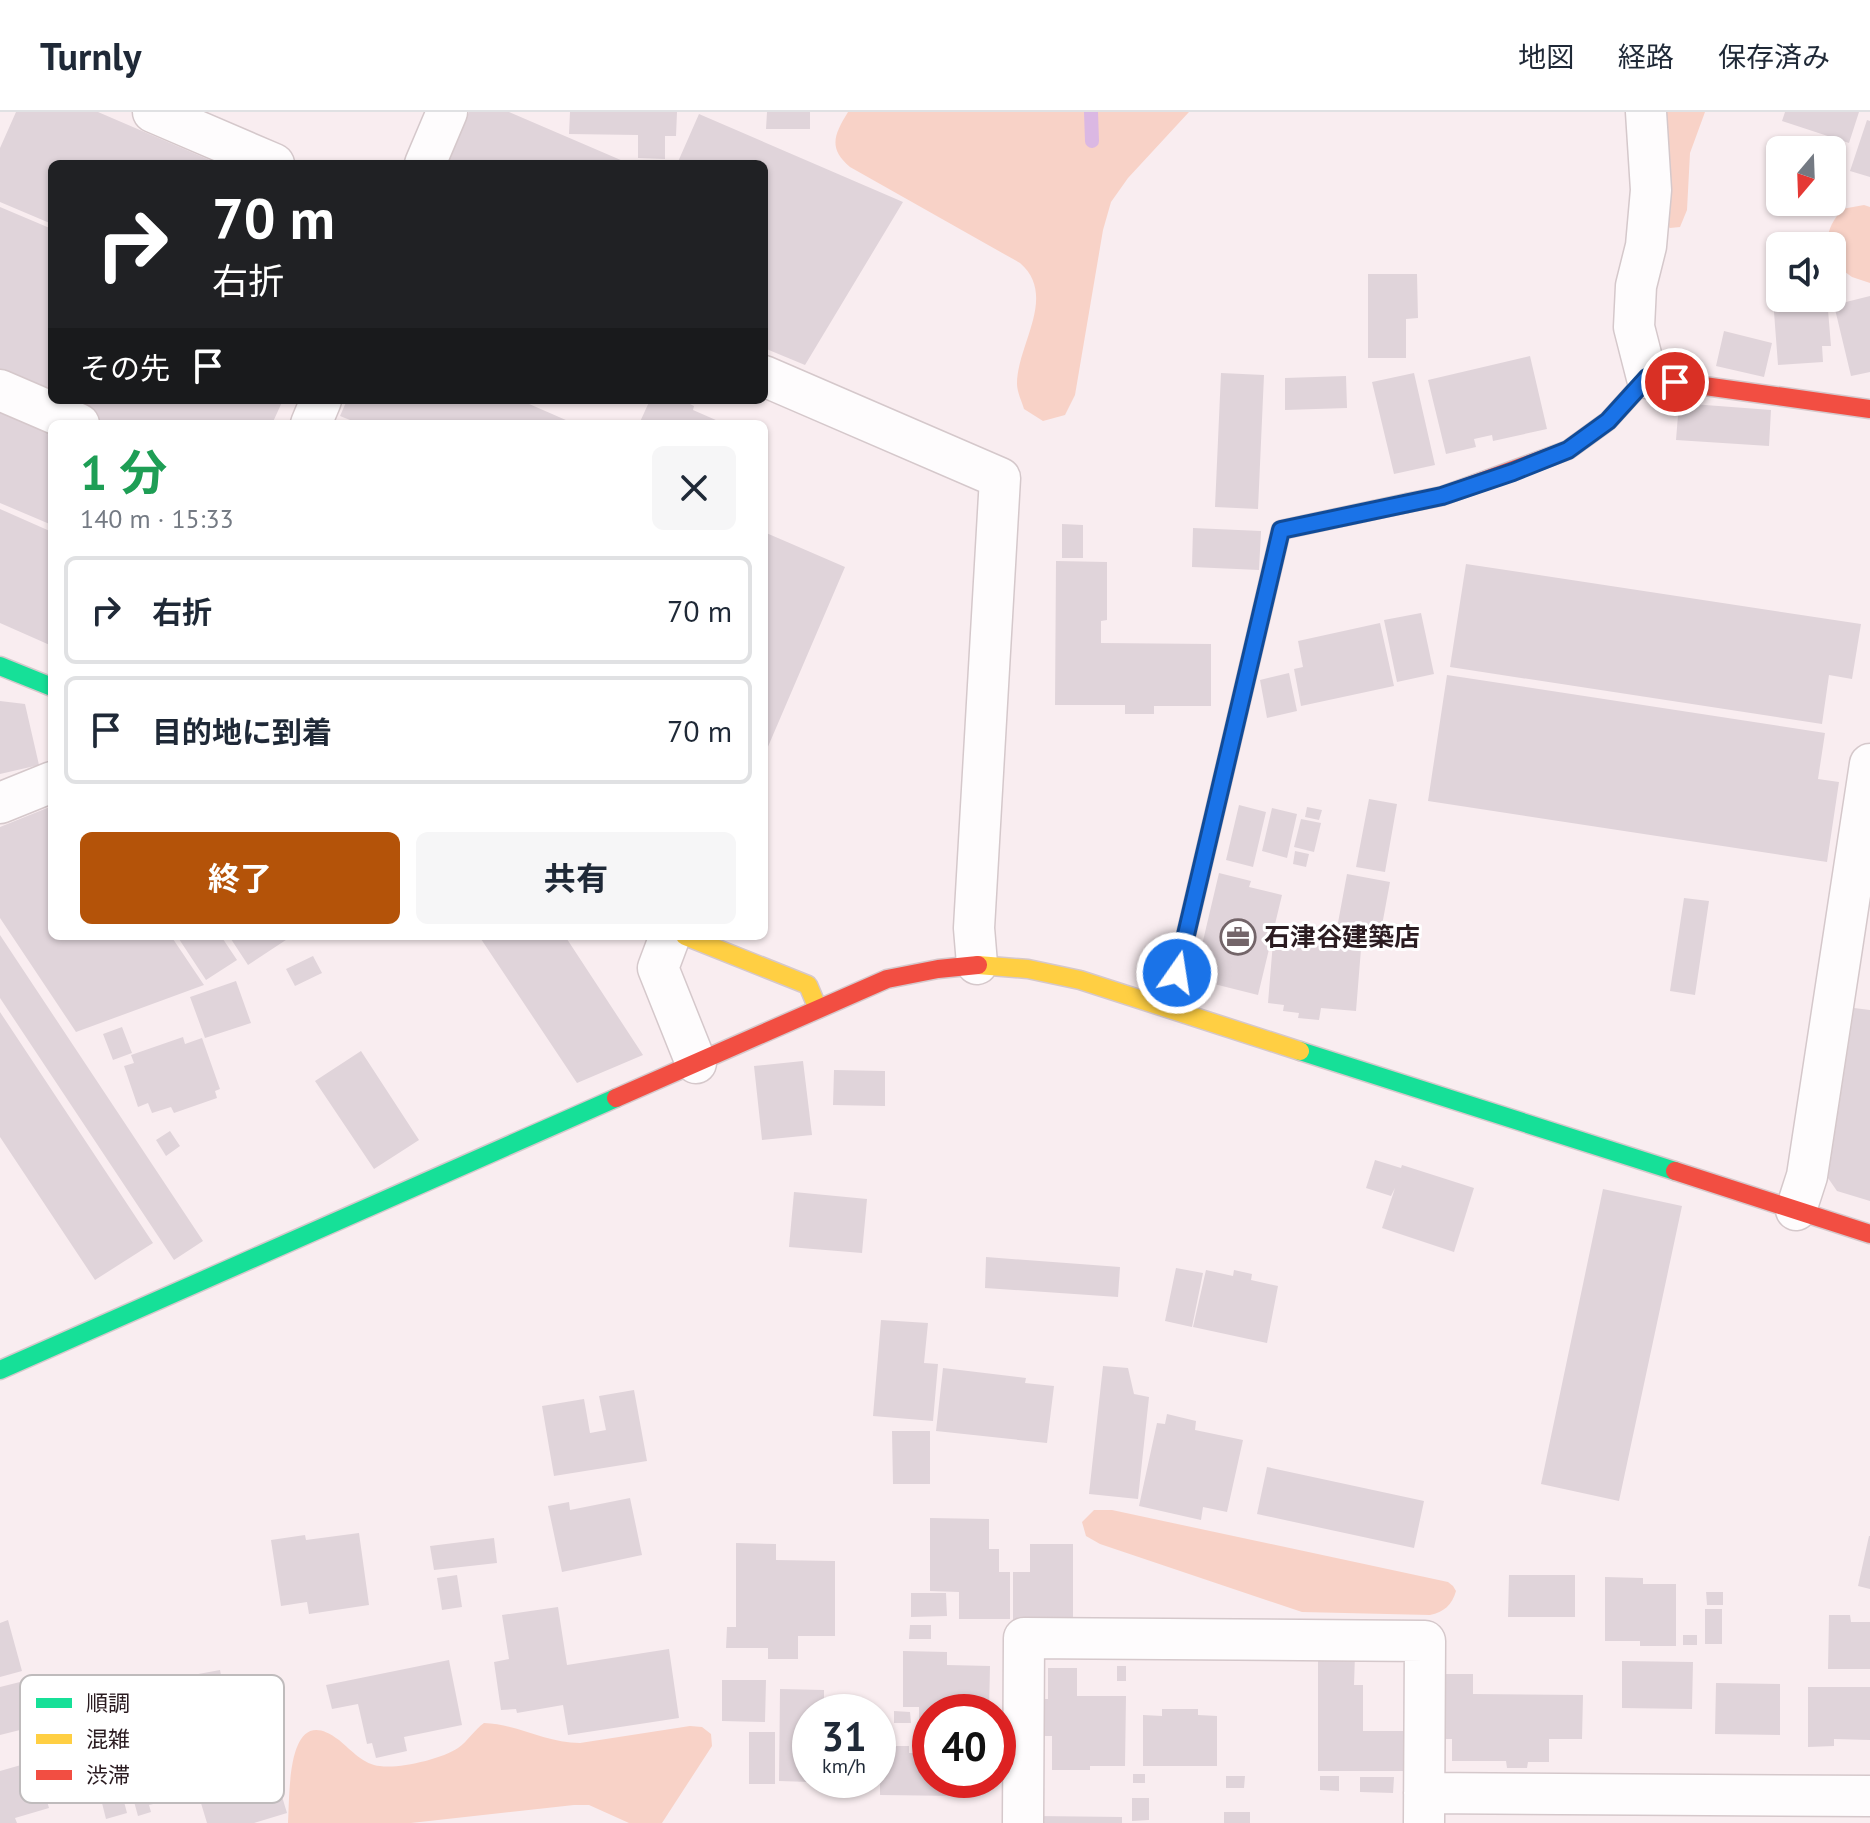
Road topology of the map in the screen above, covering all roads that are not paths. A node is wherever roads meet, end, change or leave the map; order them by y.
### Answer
1 (153, 112) edge
2 (447, 112) edge
3 (1646, 112) edge
4 (265, 160) edge
5 (427, 160) edge
6 (768, 378) edge
7 (1647, 378) junction
8 (0, 390) edge
9 (1870, 409) edge
10 (70, 420) edge
11 (0, 666) edge
12 (48, 685) edge
13 (1870, 764) edge
14 (48, 784) edge
15 (0, 803) edge
16 (668, 940) edge
17 (695, 940) edge
18 (977, 964) junction
19 (1166, 1007) junction
20 (818, 1009) junction
21 (696, 1063) junction
22 (1796, 1210) junction
23 (1870, 1234) edge
24 (0, 1370) edge
25 (1870, 1796) edge
26 (1424, 1808) edge
27 (1023, 1823) edge

1 - 4 street
2 - 5 street
3 - 7 street
6 - 18 street
7 - 9 street
7 - 19 street
8 - 10 street
11 - 12 street
13 - 22 street
14 - 15 street
16 - 21 street
17 - 20 street
18 - 19 street
18 - 20 street
19 - 22 street
20 - 21 street
21 - 24 street
22 - 23 street
25 - 26 street
26 - 27 street

